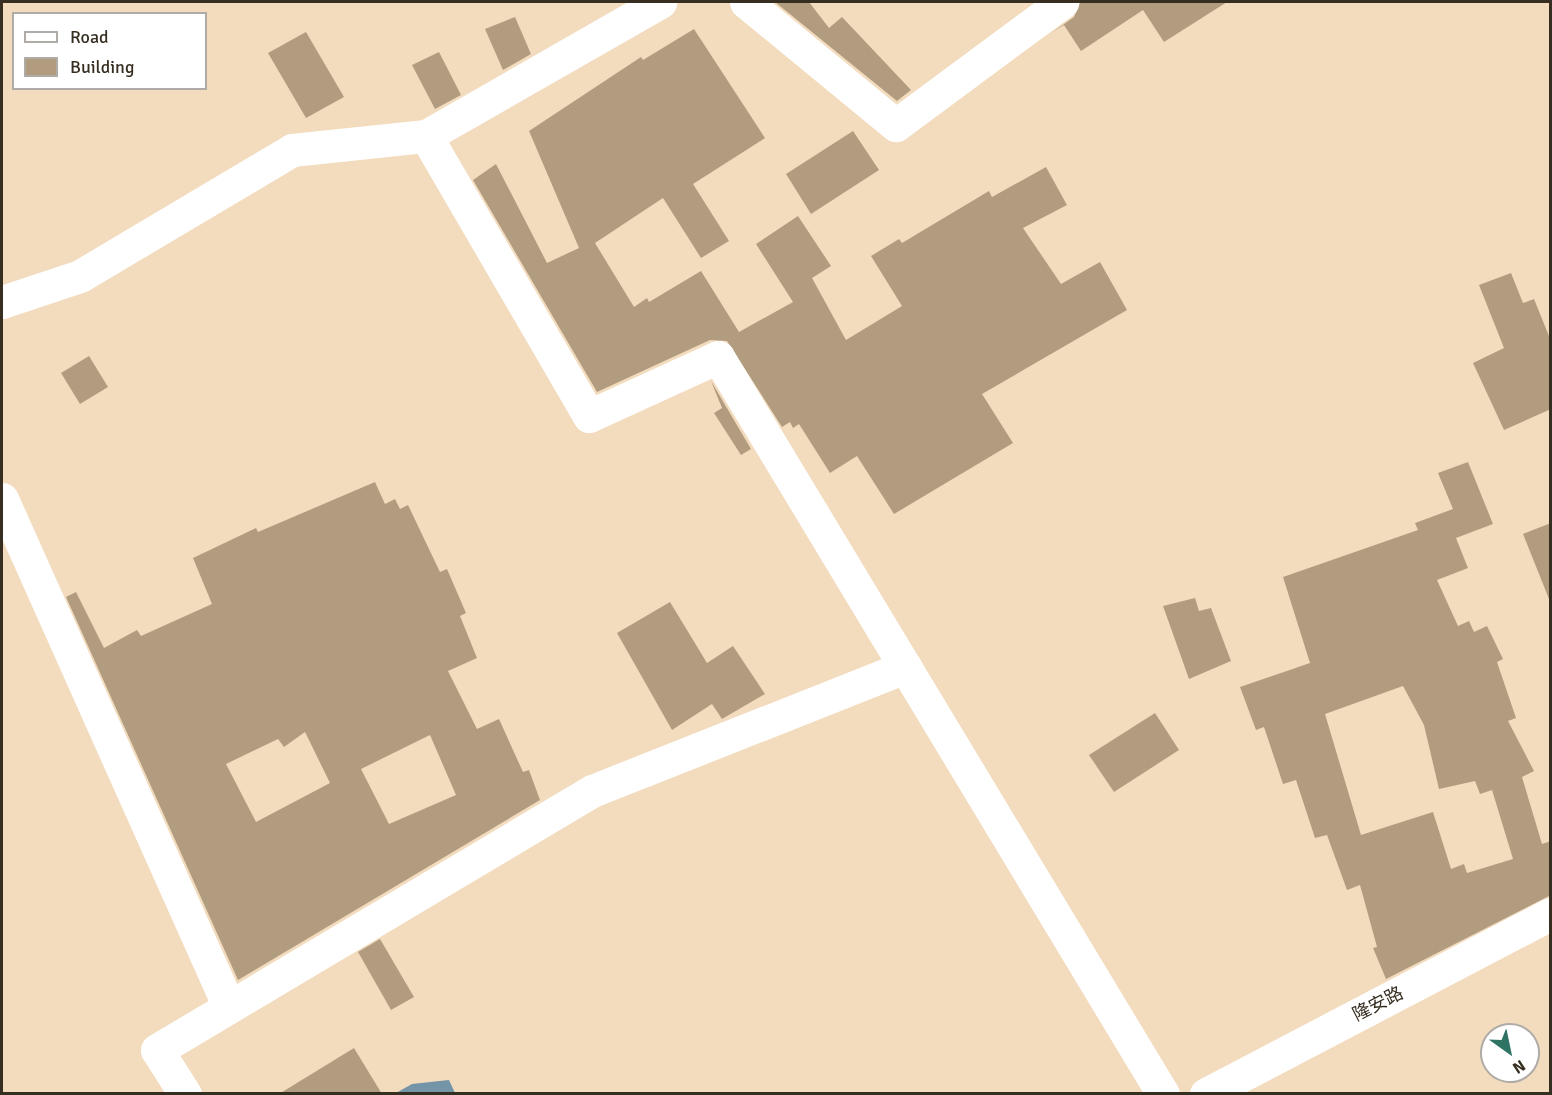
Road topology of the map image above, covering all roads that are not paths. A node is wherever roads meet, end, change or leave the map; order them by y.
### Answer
1 (660, 2) edge
2 (746, 2) edge
3 (1062, 2) edge
4 (426, 136) junction
5 (2, 302) edge
6 (2, 499) edge
7 (905, 667) junction
8 (1551, 915) edge
9 (229, 1007) junction
10 (184, 1094) edge
11 (1163, 1094) edge
12 (1206, 1094) edge

1 - 4 street
2 - 3 street
4 - 5 street
4 - 7 street
6 - 9 street
7 - 9 street
7 - 11 street
8 - 12 street, 隆安路
9 - 10 street

